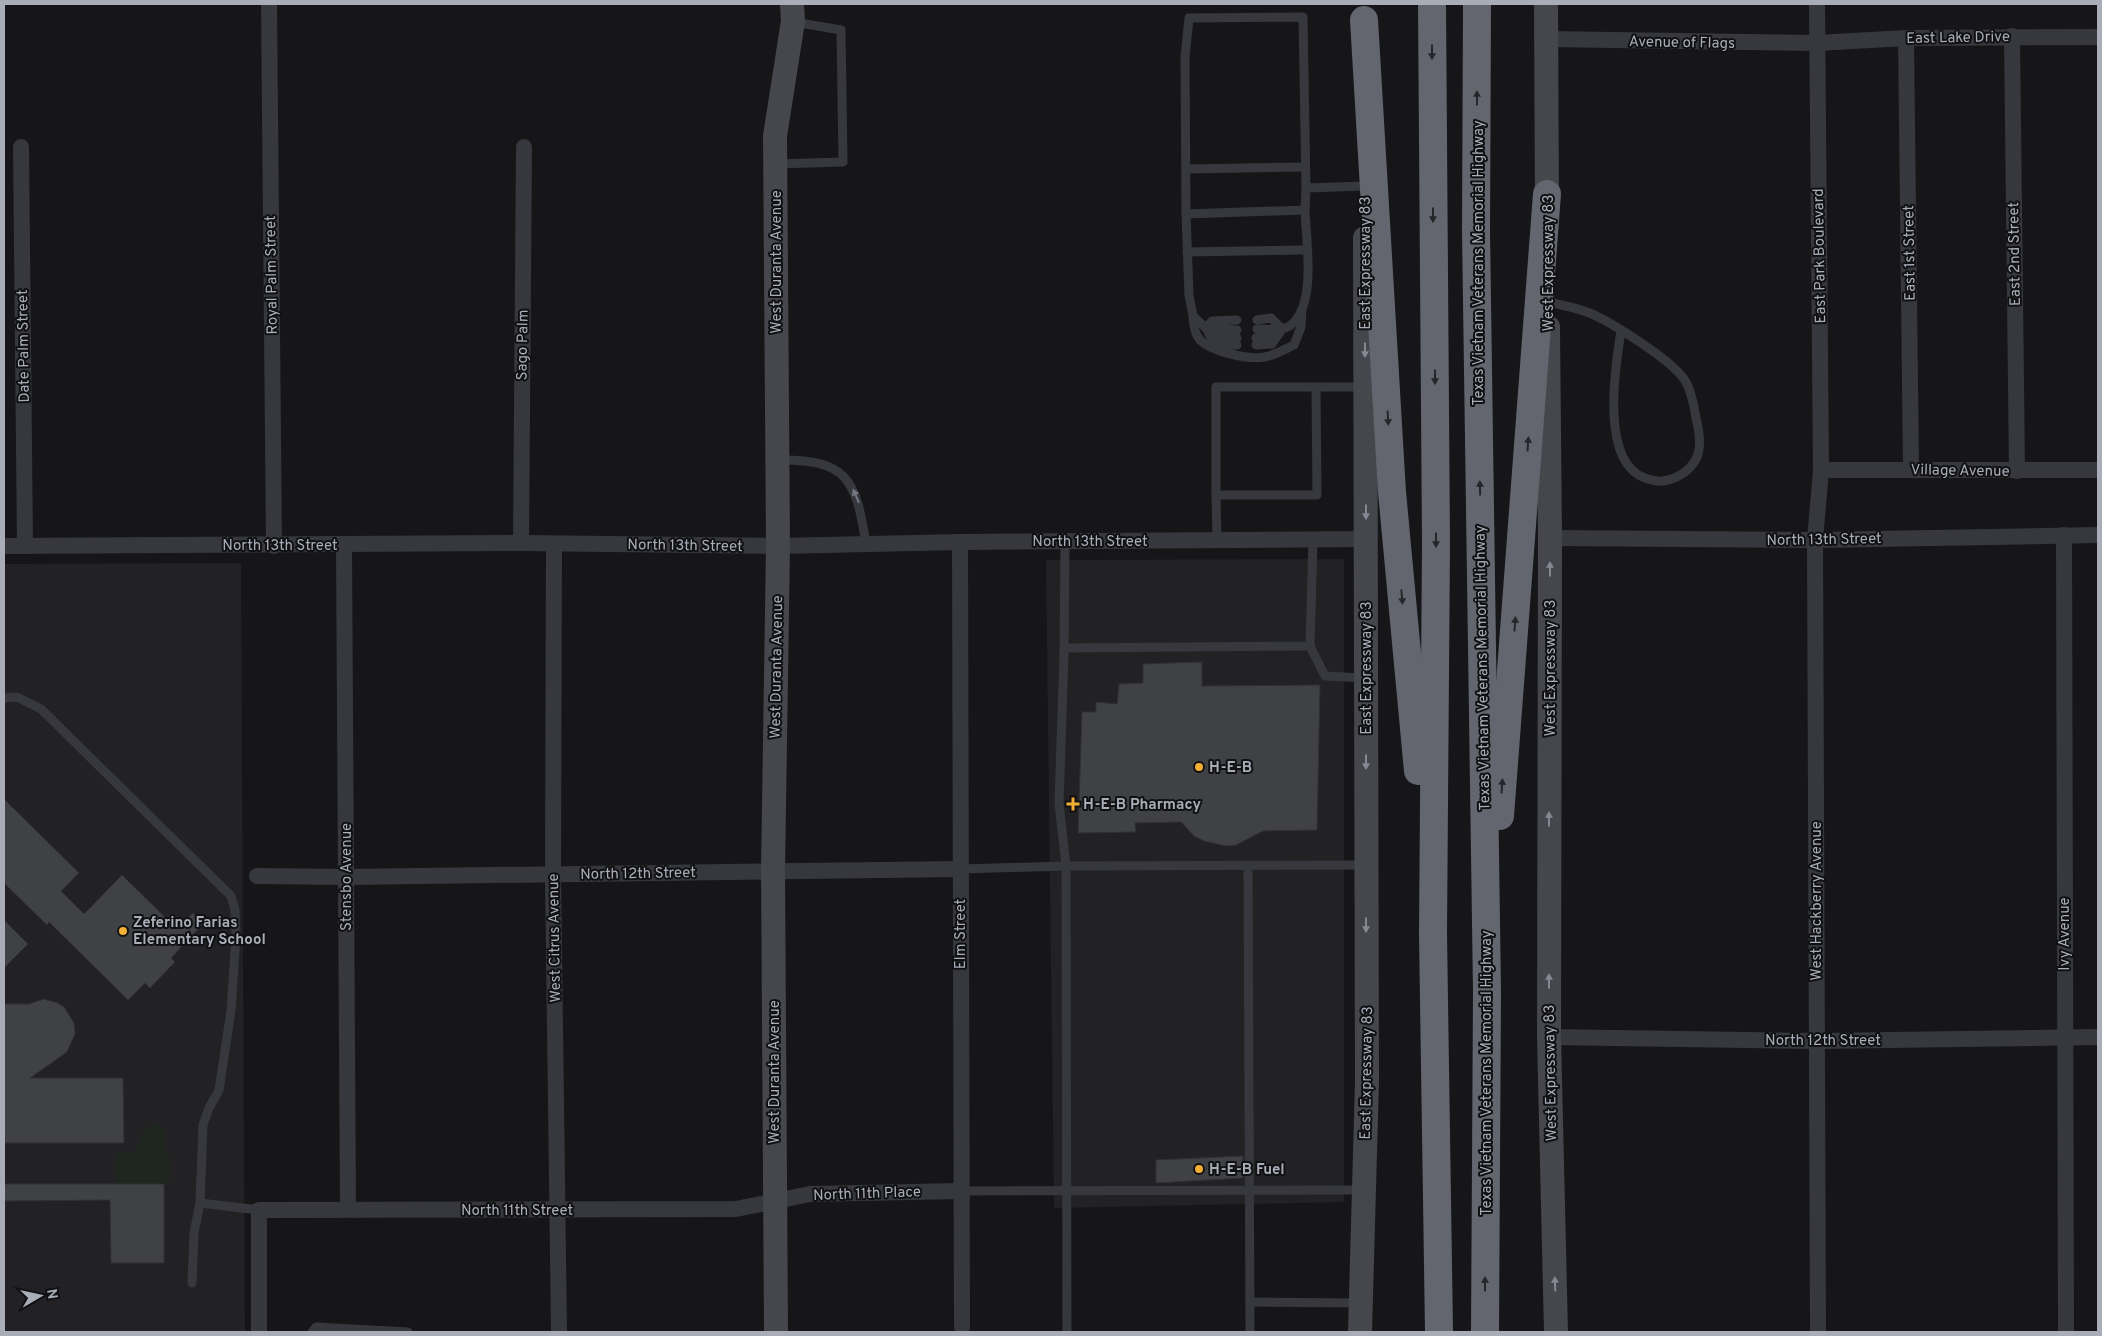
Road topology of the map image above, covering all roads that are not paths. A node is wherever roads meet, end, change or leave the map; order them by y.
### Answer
1 (269, 4) edge
2 (1432, 4) edge
3 (1477, 4) edge
4 (1546, 4) edge
5 (1817, 4) edge
6 (1364, 12) edge
7 (792, 13) edge
8 (2012, 36) junction
9 (2098, 37) edge
10 (1906, 38) junction
11 (1547, 39) junction
12 (1817, 43) junction
13 (21, 147) dead end
14 (524, 147) dead end
15 (775, 164) junction
16 (1305, 167) junction
17 (1186, 169) junction
18 (1365, 186) junction
19 (1306, 188) junction
20 (1547, 194) junction
21 (1305, 210) junction
22 (1186, 214) junction
23 (1306, 250) junction
24 (1187, 252) junction
25 (1548, 302) junction
26 (1302, 308) junction
27 (1193, 316) junction
28 (1237, 320) dead end
29 (1257, 320) dead end
30 (1206, 328) junction
31 (1282, 329) junction
32 (1620, 331) junction
33 (1316, 387) junction
34 (1365, 387) junction
35 (778, 460) junction
36 (1911, 468) junction
37 (1821, 470) junction
38 (2098, 470) edge
39 (2017, 471) junction
40 (1216, 495) junction
41 (2064, 535) junction
42 (2098, 535) edge
43 (1550, 538) junction
44 (1366, 539) junction
45 (1217, 540) junction
46 (1313, 540) junction
47 (1815, 540) junction
48 (960, 542) junction
49 (1065, 542) junction
50 (520, 543) junction
51 (554, 544) junction
52 (866, 544) junction
53 (344, 545) junction
54 (4, 546) edge
55 (25, 546) junction
56 (274, 546) junction
57 (778, 546) junction
58 (1310, 646) junction
59 (1064, 648) junction
60 (1366, 678) junction
61 (4, 698) edge
62 (1366, 865) junction
63 (1066, 866) junction
64 (1248, 866) junction
65 (960, 869) junction
66 (773, 871) junction
67 (553, 874) junction
68 (257, 876) dead end
69 (346, 877) junction
70 (1433, 934) junction
71 (1487, 992) junction
72 (1549, 1037) junction
73 (2098, 1037) edge
74 (2064, 1038) junction
75 (1816, 1041) junction
76 (1364, 1190) junction
77 (961, 1191) junction
78 (1250, 1191) junction
79 (1067, 1192) junction
80 (774, 1202) junction
81 (200, 1203) junction
82 (348, 1209) junction
83 (259, 1210) junction
84 (557, 1210) junction
85 (192, 1283) dead end
86 (1250, 1302) junction
87 (1361, 1303) junction
88 (962, 1327) dead end
89 (358, 1331) edge
90 (259, 1332) edge
91 (312, 1332) edge
92 (408, 1332) edge
93 (559, 1332) edge
94 (776, 1332) edge
95 (1067, 1332) edge
96 (1250, 1332) edge
97 (1360, 1332) edge
98 (1439, 1332) edge
99 (1485, 1332) edge
100 (1556, 1332) edge
101 (1818, 1332) edge
102 (2066, 1332) edge

1 - 56 street, Royal Palm Street
2 -> 70 highway
71 -> 3 highway, Texas Vietnam Veterans Memorial Highway
4 - 11 main road, West Expressway 83
5 - 12 street
6 - 18 main road, East Expressway 83
6 -> 70 highway
7 - 15 main road, West Duranta Avenue
7 - 15 lane
8 - 9 street, East Lake Drive
8 - 10 street, East Lake Drive
8 - 39 street, East 2nd Street
10 - 12 street, East Lake Drive
10 - 36 street, East 1st Street
11 - 12 street, Avenue of Flags
11 - 20 main road, West Expressway 83
12 - 37 street, East Park Boulevard
13 - 55 street, Date Palm Street
14 - 50 street, Sago Palm
15 - 35 main road, West Duranta Avenue
16 - 17 lane
16 - 17 lane
16 - 19 lane
17 - 22 lane
18 - 19 lane
18 -> 34 main road, East Expressway 83
19 - 21 lane
20 - 25 main road, West Expressway 83
71 -> 20 highway
21 - 22 lane
21 - 23 lane
22 - 24 lane
23 - 24 lane
23 - 26 lane
24 - 27 lane
25 - 32 lane
25 - 43 main road, West Expressway 83
26 - 27 lane
26 - 31 lane
27 - 30 lane
28 - 30 lane
29 - 31 lane
30 - 30 lane
31 - 31 lane
32 - 32 lane
33 - 34 lane
33 - 40 lane
33 - 40 lane
34 -> 44 main road, East Expressway 83
52 -> 35 lane
35 - 57 main road, West Duranta Avenue
36 - 37 street, Village Avenue
36 - 39 street, Village Avenue
37 - 47 street, West Hackberry Avenue
38 - 39 street, Village Avenue
40 - 45 lane
41 - 42 street, North 13th Street
41 - 47 street, North 13th Street
41 - 74 street, Ivy Avenue
43 - 47 street, North 13th Street
72 -> 43 main road, West Expressway 83
44 - 46 street, North 13th Street
44 - 60 main road, East Expressway 83
45 - 46 street, North 13th Street
45 - 49 street, North 13th Street
46 - 58 lane
47 - 75 street, West Hackberry Avenue
48 - 49 street, North 13th Street
48 - 52 street, North 13th Street
48 - 65 street, Elm Street
49 - 59 lane
50 - 51 street, North 13th Street
50 - 53 street, North 13th Street
51 - 57 street, North 13th Street
51 - 67 street, West Citrus Avenue
52 - 57 street, North 13th Street
53 - 56 street, North 13th Street
53 - 69 street, Stensbo Avenue
54 - 55 street, North 13th Street
55 - 56 street, North 13th Street
57 - 66 main road, West Duranta Avenue
58 - 59 lane
58 - 60 lane
59 - 63 lane
60 -> 62 main road, East Expressway 83
61 - 81 lane
62 - 64 lane
62 -> 76 main road, East Expressway 83
63 - 64 lane
63 - 65 lane
63 - 79 lane
64 - 78 lane
65 - 66 street, North 12th Street
65 - 77 street, Elm Street
66 - 67 street, North 12th Street
66 - 80 main road, West Duranta Avenue
67 - 69 street, North 12th Street
67 - 84 street, West Citrus Avenue
68 - 69 street, North 12th Street
69 - 82 street, Stensbo Avenue
70 - 98 highway
99 -> 71 highway, Texas Vietnam Veterans Memorial Highway
72 - 75 street, North 12th Street
100 -> 72 main road, West Expressway 83
73 - 74 street, North 12th Street
74 - 75 street, North 12th Street
74 - 102 street, Ivy Avenue
75 - 101 street, West Hackberry Avenue
76 - 78 lane
76 - 87 main road, East Expressway 83
77 - 79 lane
77 - 80 street, North 11th Place
77 - 88 street, Elm Street
78 - 79 lane
78 - 86 lane
79 - 95 lane
80 - 84 street, North 11th Street
80 - 94 main road, West Duranta Avenue
81 - 83 lane
81 - 85 lane
82 - 83 street, North 11th Street
82 - 84 street, North 11th Street
83 - 90 street
84 - 93 street, West Citrus Avenue
86 - 87 lane
86 - 96 lane
87 - 97 main road, East Expressway 83
89 - 91 lane
89 - 92 lane

